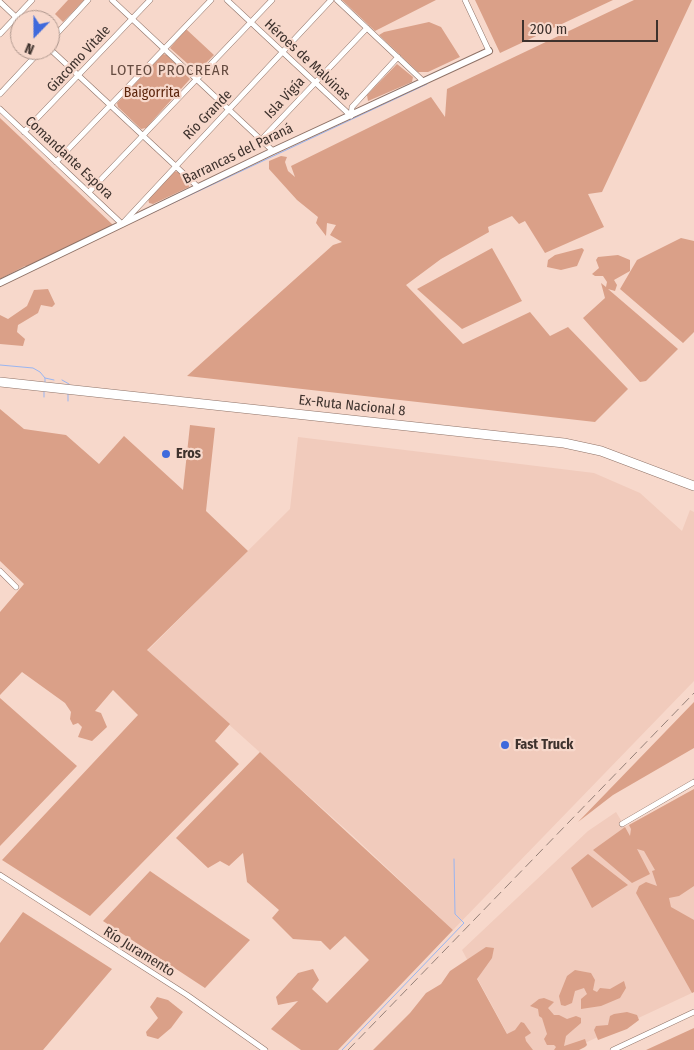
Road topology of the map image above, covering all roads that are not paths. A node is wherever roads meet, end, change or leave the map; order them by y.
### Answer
1 (28, 0) edge
2 (32, 0) edge
3 (88, 0) edge
4 (112, 0) edge
5 (150, 0) edge
6 (210, 0) edge
7 (227, 0) edge
8 (272, 0) edge
9 (331, 0) edge
10 (337, 0) edge
11 (465, 0) edge
12 (0, 2) edge
13 (26, 6) junction
14 (24, 10) edge
15 (10, 11) edge
16 (132, 19) junction
17 (250, 22) junction
18 (10, 26) edge
19 (367, 28) junction
20 (60, 30) edge
21 (0, 34) edge
22 (164, 49) junction
23 (282, 52) junction
24 (489, 52) joint
25 (398, 57) junction
26 (60, 58) edge
27 (32, 60) edge
28 (79, 76) junction
29 (196, 79) junction
30 (423, 81) junction
31 (315, 82) junction
32 (0, 94) edge
33 (110, 105) junction
34 (0, 110) edge
35 (229, 110) junction
36 (351, 116) junction
37 (24, 132) junction
38 (143, 136) junction
39 (261, 140) junction
40 (273, 151) junction
41 (56, 162) junction
42 (175, 166) junction
43 (198, 188) junction
44 (89, 192) junction
45 (122, 224) junction
46 (0, 283) edge
47 (0, 382) edge
48 (694, 486) edge
49 (0, 571) edge
50 (16, 587) dead end
51 (694, 782) edge
52 (622, 824) dead end
53 (0, 875) edge
54 (694, 1012) edge
55 (265, 1050) edge
56 (613, 1050) edge

1 - 13 street
2 - 13 street
3 - 20 street
4 - 16 street
5 - 16 street, Giacomo Vitale
6 - 22 street
7 - 17 street, Héroes de Malvinas
8 - 17 street
9 - 23 street, Río Grande
10 - 19 street
11 - 24 street
12 - 15 street
13 - 14 street
16 - 22 street
16 - 28 street, Giacomo Vitale
17 - 23 street, Héroes de Malvinas
17 - 29 street
18 - 21 street
19 - 25 street
19 - 31 street, Isla Vigía
22 - 29 street
22 - 33 street
23 - 31 street, Héroes de Malvinas
23 - 35 street, Río Grande
24 - 30 street, Barrancas del Paraná
25 - 30 street
25 - 36 street
26 - 28 street
27 - 32 street
28 - 33 street
28 - 37 street, Giacomo Vitale
29 - 35 street
29 - 38 street
30 - 36 street, Barrancas del Paraná
31 - 36 street, Héroes de Malvinas
31 - 39 street, Isla Vigía
33 - 38 street
33 - 41 street
34 - 37 street, Comandante Espora
35 - 39 street
35 - 42 street, Río Grande
36 - 40 street, Barrancas del Paraná
37 - 41 street, Comandante Espora
38 - 42 street
38 - 44 street
39 - 40 street
40 - 43 street, Barrancas del Paraná
41 - 44 street, Comandante Espora
42 - 43 street
42 - 45 street, Río Grande
43 - 45 street, Barrancas del Paraná
44 - 45 street, Comandante Espora
45 - 46 street, Barrancas del Paraná
47 - 48 main road, Ex-Ruta Nacional 8
49 - 50 street
51 - 52 street
53 - 55 street, Río Juramento
54 - 56 street

